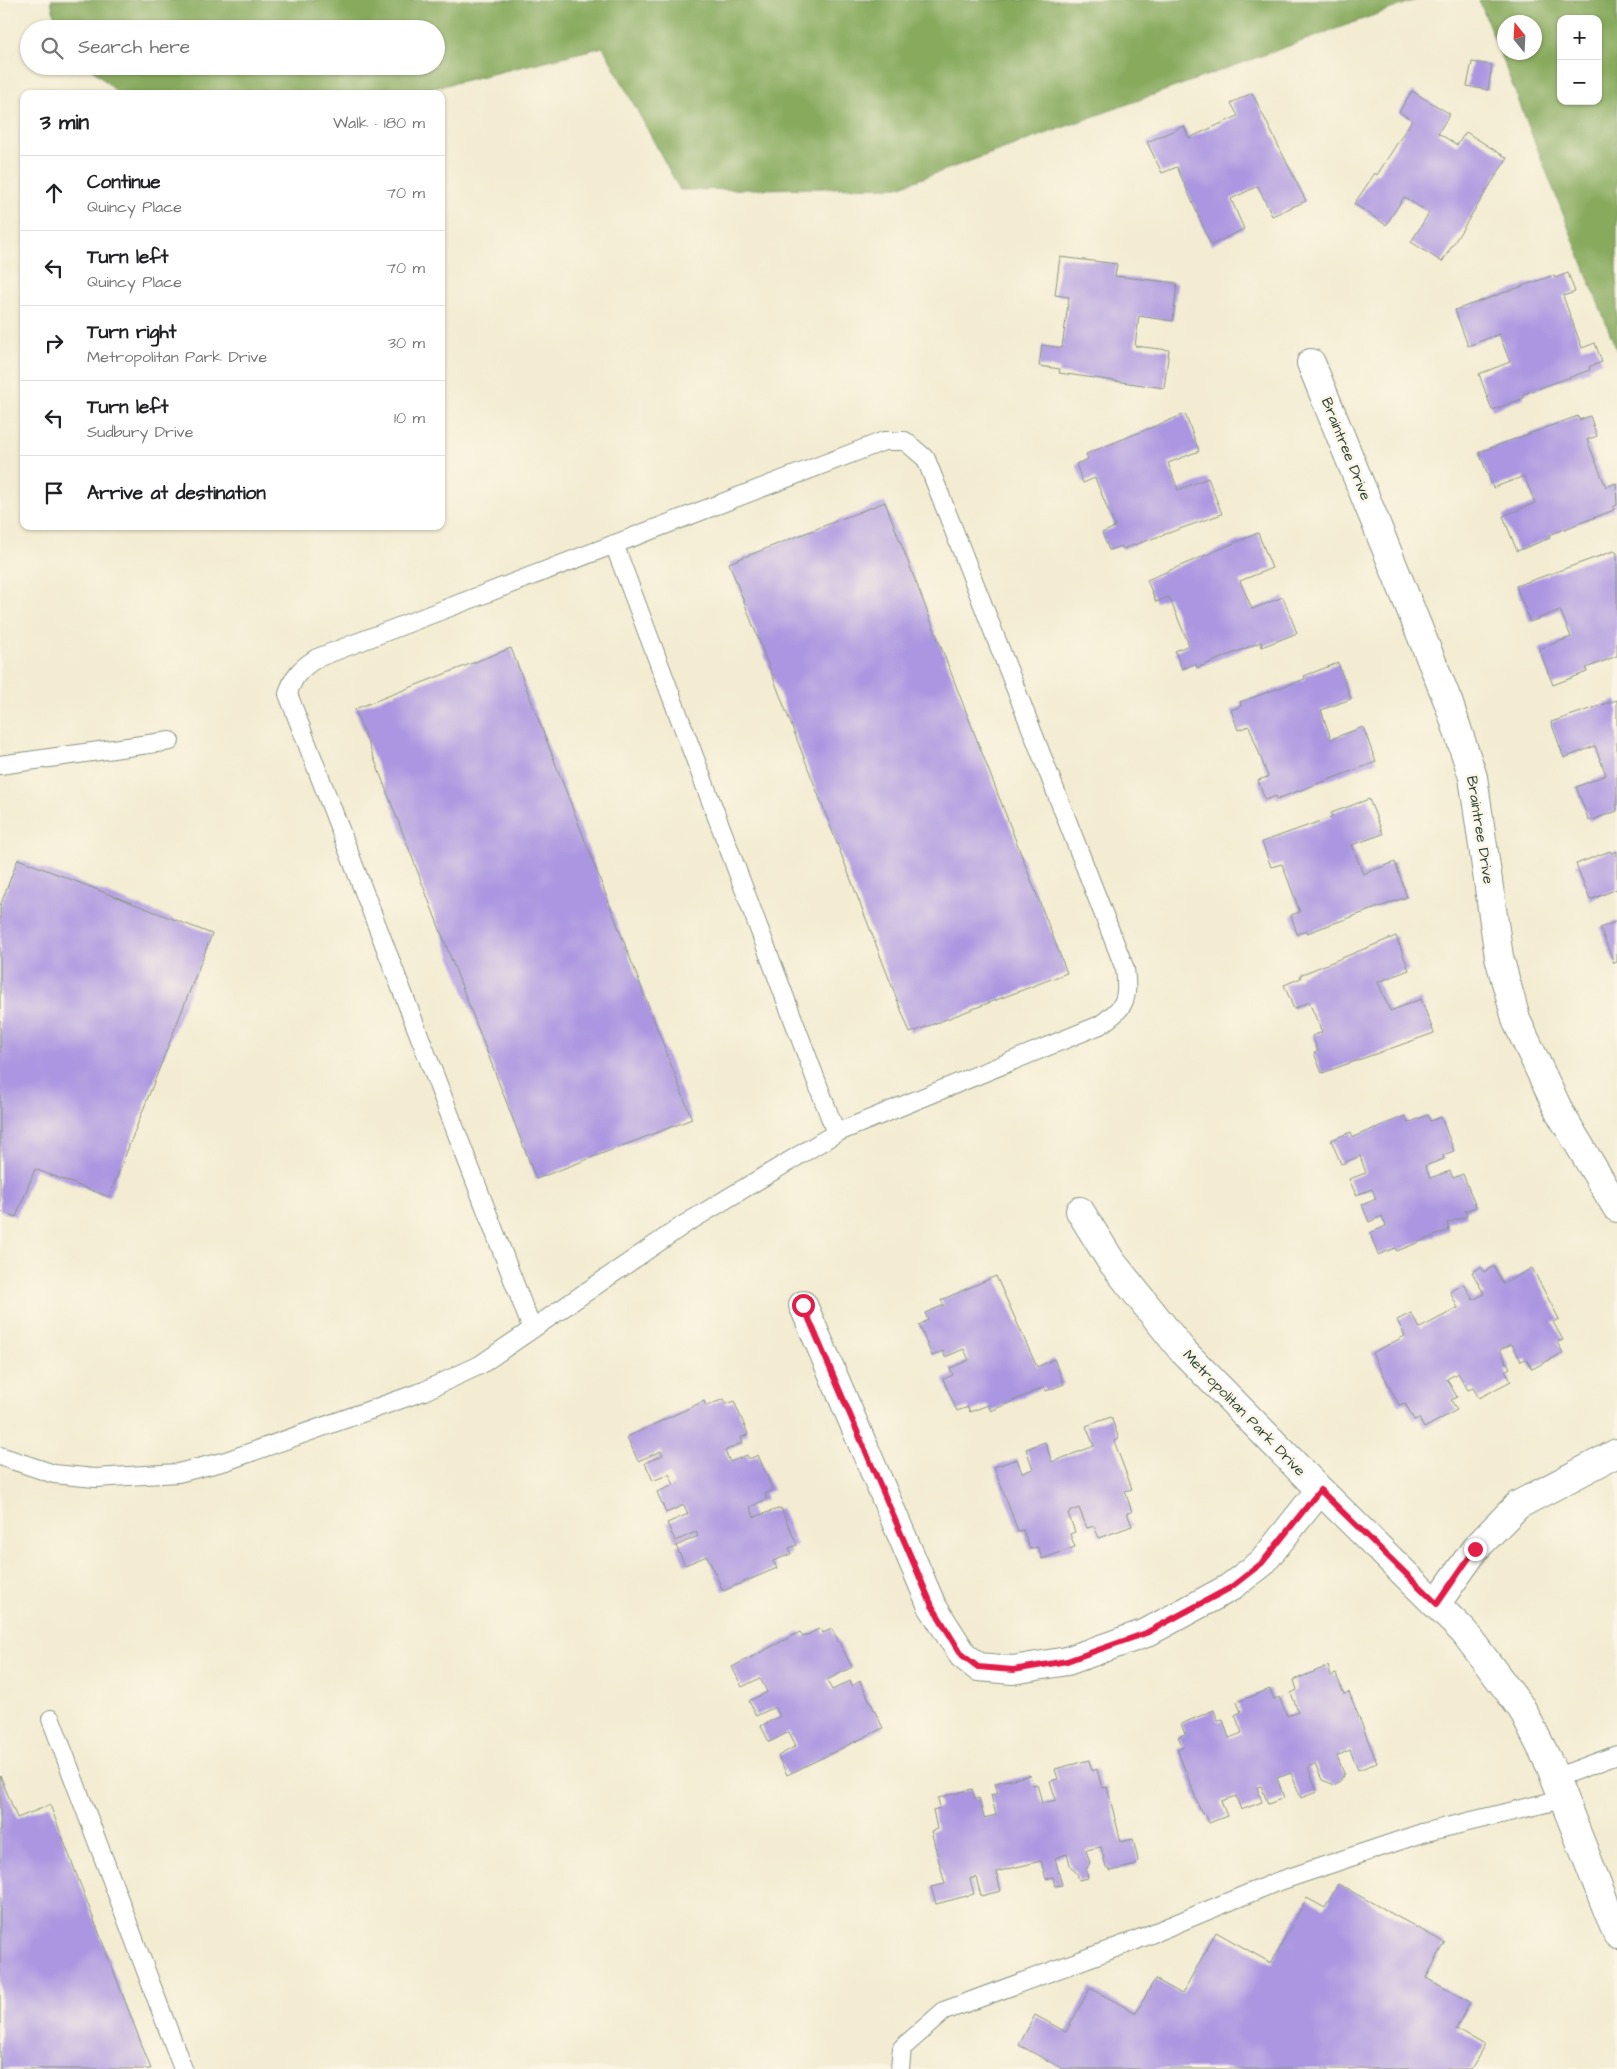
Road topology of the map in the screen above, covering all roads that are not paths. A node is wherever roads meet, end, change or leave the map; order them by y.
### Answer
1 (1311, 363) dead end
2 (614, 544) junction
3 (170, 741) dead end
4 (0, 765) edge
5 (836, 1133) junction
6 (1617, 1208) edge
7 (1080, 1211) dead end
8 (803, 1305) dead end
9 (532, 1329) junction
10 (1617, 1453) edge
11 (0, 1456) edge
12 (1320, 1490) junction
13 (1437, 1604) junction
14 (51, 1719) dead end
15 (1617, 1755) edge
16 (1559, 1789) junction
17 (1617, 1934) edge
18 (183, 2069) edge
19 (900, 2069) edge

1 - 6 street, Braintree Drive
2 - 5 lane
2 - 5 lane
2 - 9 lane
3 - 4 lane
5 - 9 lane
7 - 12 street, Metropolitan Park Drive
8 - 12 street
9 - 11 lane
10 - 13 street
12 - 13 street, Metropolitan Park Drive
13 - 16 street, Metropolitan Park Drive
14 - 18 lane
15 - 16 lane
16 - 17 street, Metropolitan Park Drive
16 - 19 lane

